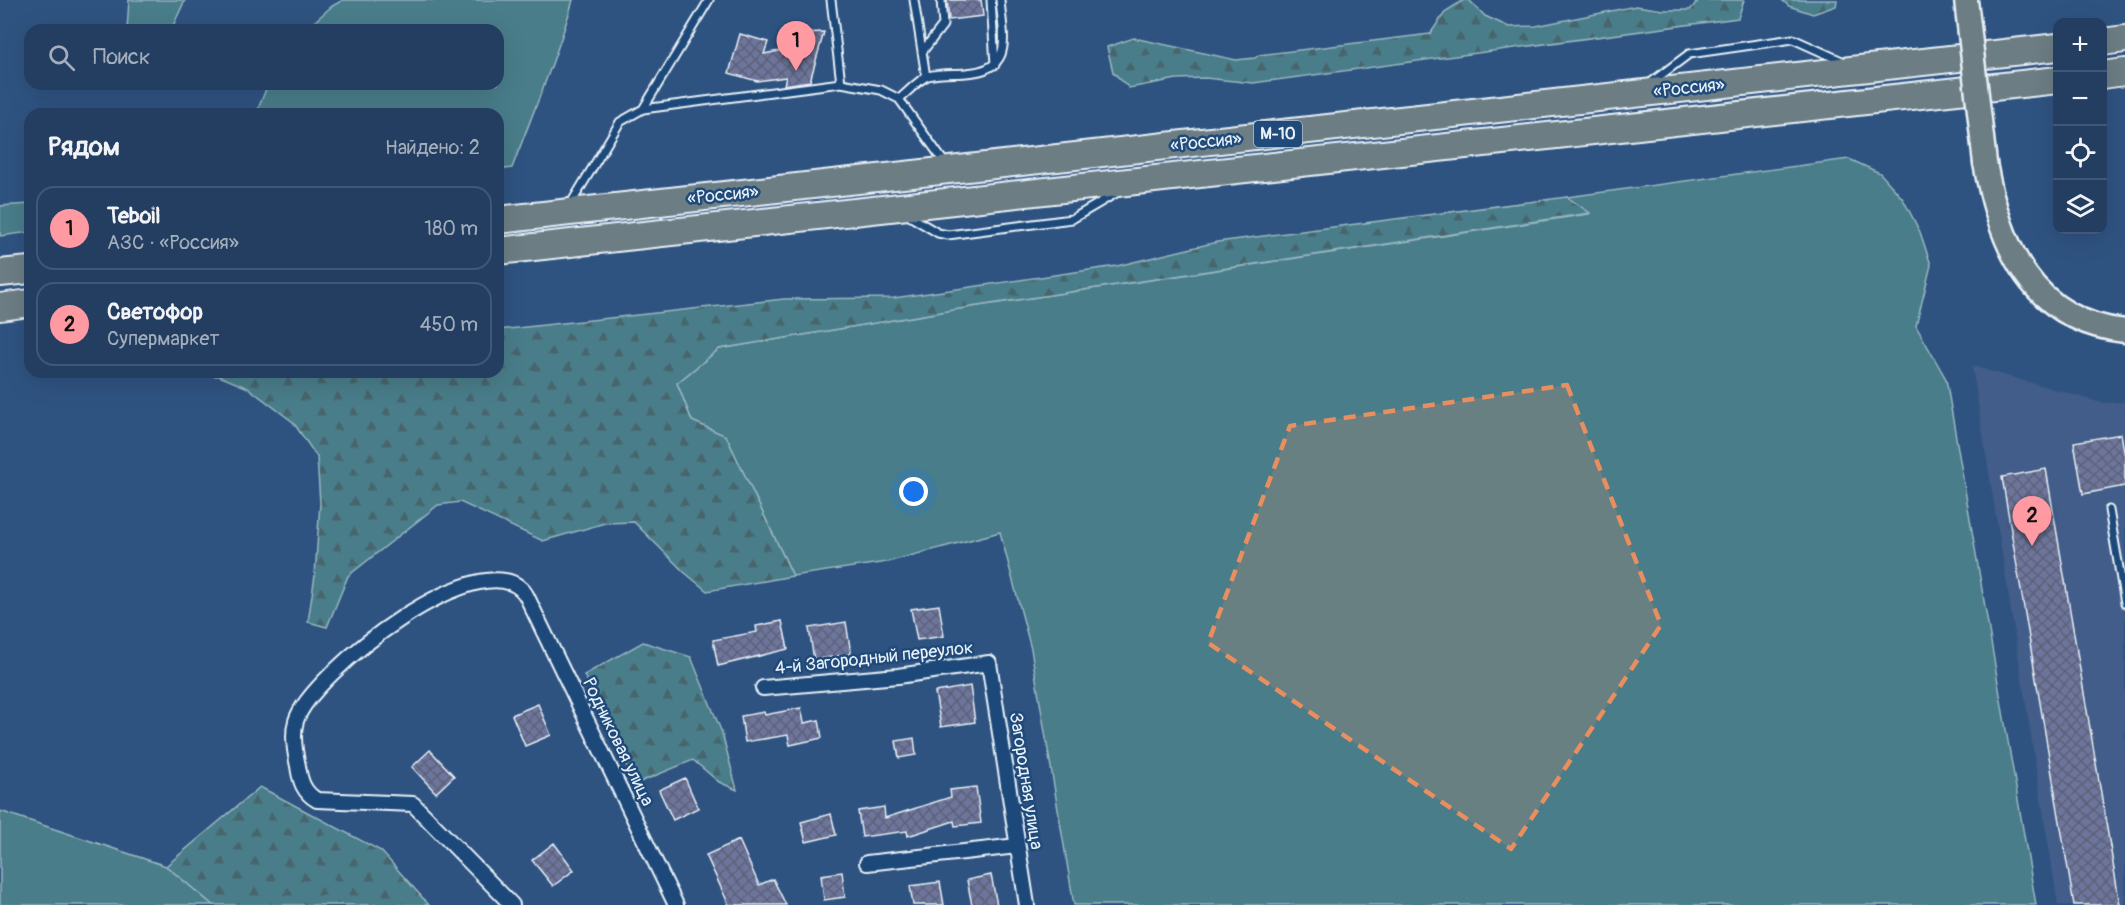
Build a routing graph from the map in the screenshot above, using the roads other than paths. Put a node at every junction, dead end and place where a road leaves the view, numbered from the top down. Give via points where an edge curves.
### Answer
1 (709, 0) edge
2 (831, 0) edge
3 (914, 0) edge
4 (941, 0) edge
5 (991, 0) edge
6 (1000, 0) edge
7 (1966, 0) edge
8 (2125, 39) edge
9 (2107, 41) edge
10 (2053, 48) edge
11 (922, 52) junction
12 (995, 65) junction
13 (1860, 69) junction
14 (2125, 72) edge
15 (2107, 74) edge
16 (926, 77) junction
17 (2053, 81) edge
18 (841, 83) junction
19 (1636, 94) junction
20 (899, 99) junction
21 (643, 109) junction
22 (950, 170) junction
23 (1136, 180) junction
24 (893, 206) junction
25 (565, 213) junction
26 (504, 219) edge
27 (504, 250) edge
28 (24, 271) edge
29 (0, 273) edge
30 (24, 304) edge
31 (0, 307) edge
32 (2125, 331) edge
33 (2109, 510) dead end
34 (2125, 603) edge
35 (989, 663) joint
36 (763, 688) dead end
37 (1017, 846) junction
38 (867, 863) dead end
39 (512, 905) edge
40 (676, 905) edge
41 (1027, 905) edge

1 - 21 lane
2 - 18 lane
3 - 11 lane
4 - 11 lane via 943,25
5 - 12 lane
6 - 12 lane via 1002,55
7 - 32 main road, bridge via 1985,163 1999,222 2015,259 2027,279 2058,307 2094,325
8 - 9 highway
10 - 13 highway, «Россия» / М-10
11 - 16 lane
12 - 16 lane via 979,72
13 - 19 highway, «Россия» / М-10
13 - 19 lane via 1793,39 1689,54
14 - 15 highway
16 - 20 lane
17 - 23 highway, «Россия» / М-10
18 - 20 lane via 881,90
18 - 21 lane
19 - 22 highway, «Россия» / М-10
20 - 22 lane
21 - 25 lane via 620,122
22 - 25 highway, «Россия» / М-10
23 - 24 highway, «Россия» / М-10
23 - 24 lane via 1072,219 948,235
24 - 27 highway, «Россия» / М-10
25 - 26 highway, «Россия» / М-10
28 - 29 highway
30 - 31 highway
33 - 34 lane
35 - 36 street, 4-й Загородный переулок
35 - 37 street, Загородная улица
37 - 38 street
37 - 41 street, Загородная улица
39 - 40 street, Родниковая улица via 413,804 310,797 300,780 295,742 296,721 307,702 341,667 395,622 455,589 496,580 509,581 526,595

